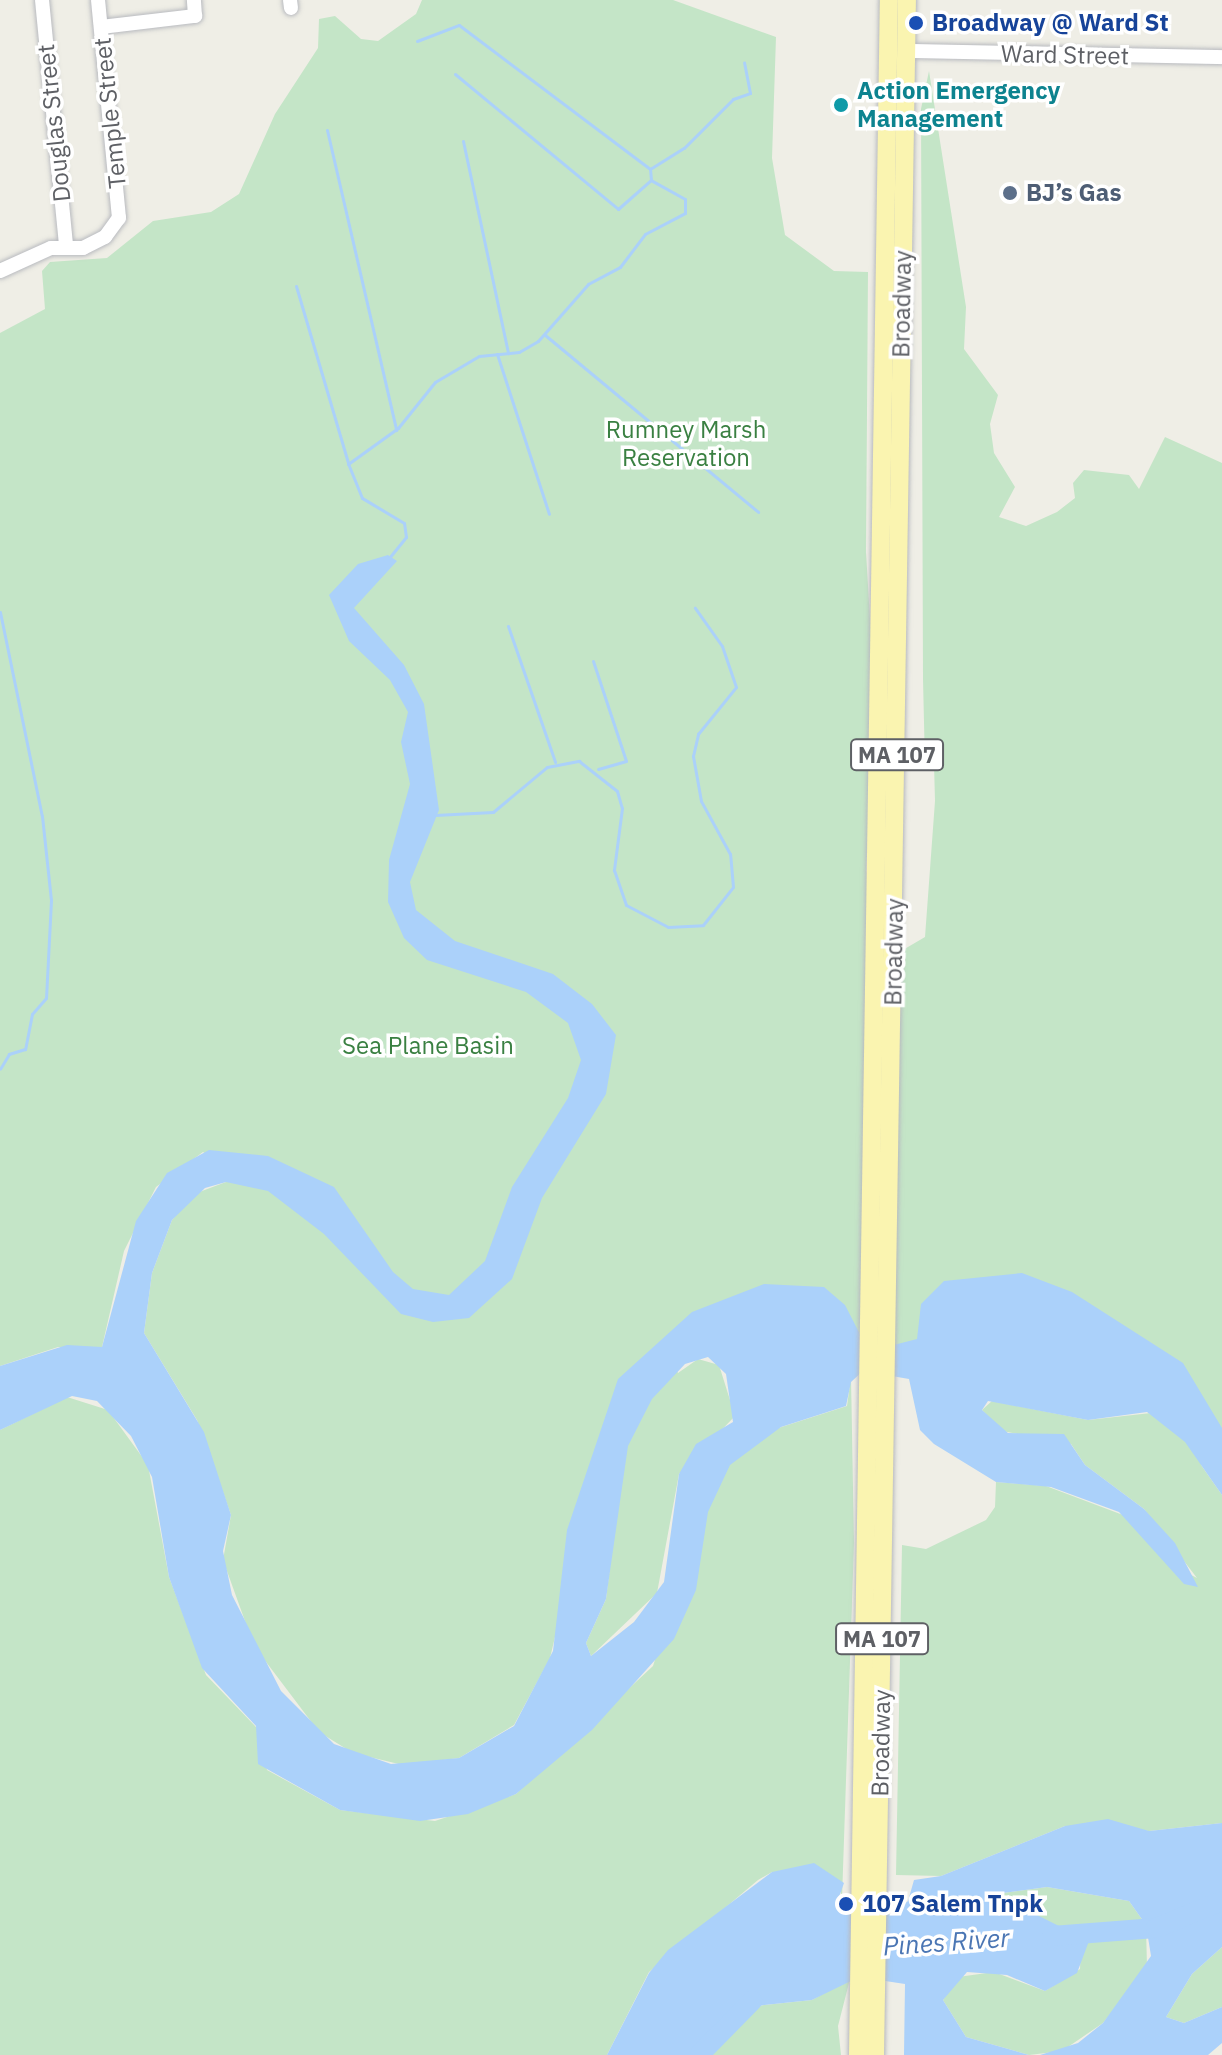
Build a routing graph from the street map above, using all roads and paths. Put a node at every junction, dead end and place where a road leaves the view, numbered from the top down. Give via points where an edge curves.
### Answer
1 (42, 0) edge
2 (98, 0) edge
3 (194, 0) edge
4 (889, 0) edge
5 (907, 0) edge
6 (101, 27) junction
7 (907, 51) junction
8 (1222, 57) edge
9 (66, 246) junction
10 (0, 271) edge
11 (880, 1339) junction
12 (869, 1984) junction
13 (858, 2055) edge
14 (875, 2055) edge

1 - 9 street, Douglas Street
2 - 6 street, Temple Street
3 - 6 street via 195,16
4 - 11 main road, Broadway / MA 107
5 - 7 main road, Broadway / MA 107
6 - 9 street, Temple Street via 116,225 83,248
7 - 8 street, Ward Street
7 - 11 main road, Broadway / MA 107
9 - 10 street
11 - 12 main road, Broadway / MA 107
12 - 13 main road, MA 107
12 - 14 main road, MA 107

